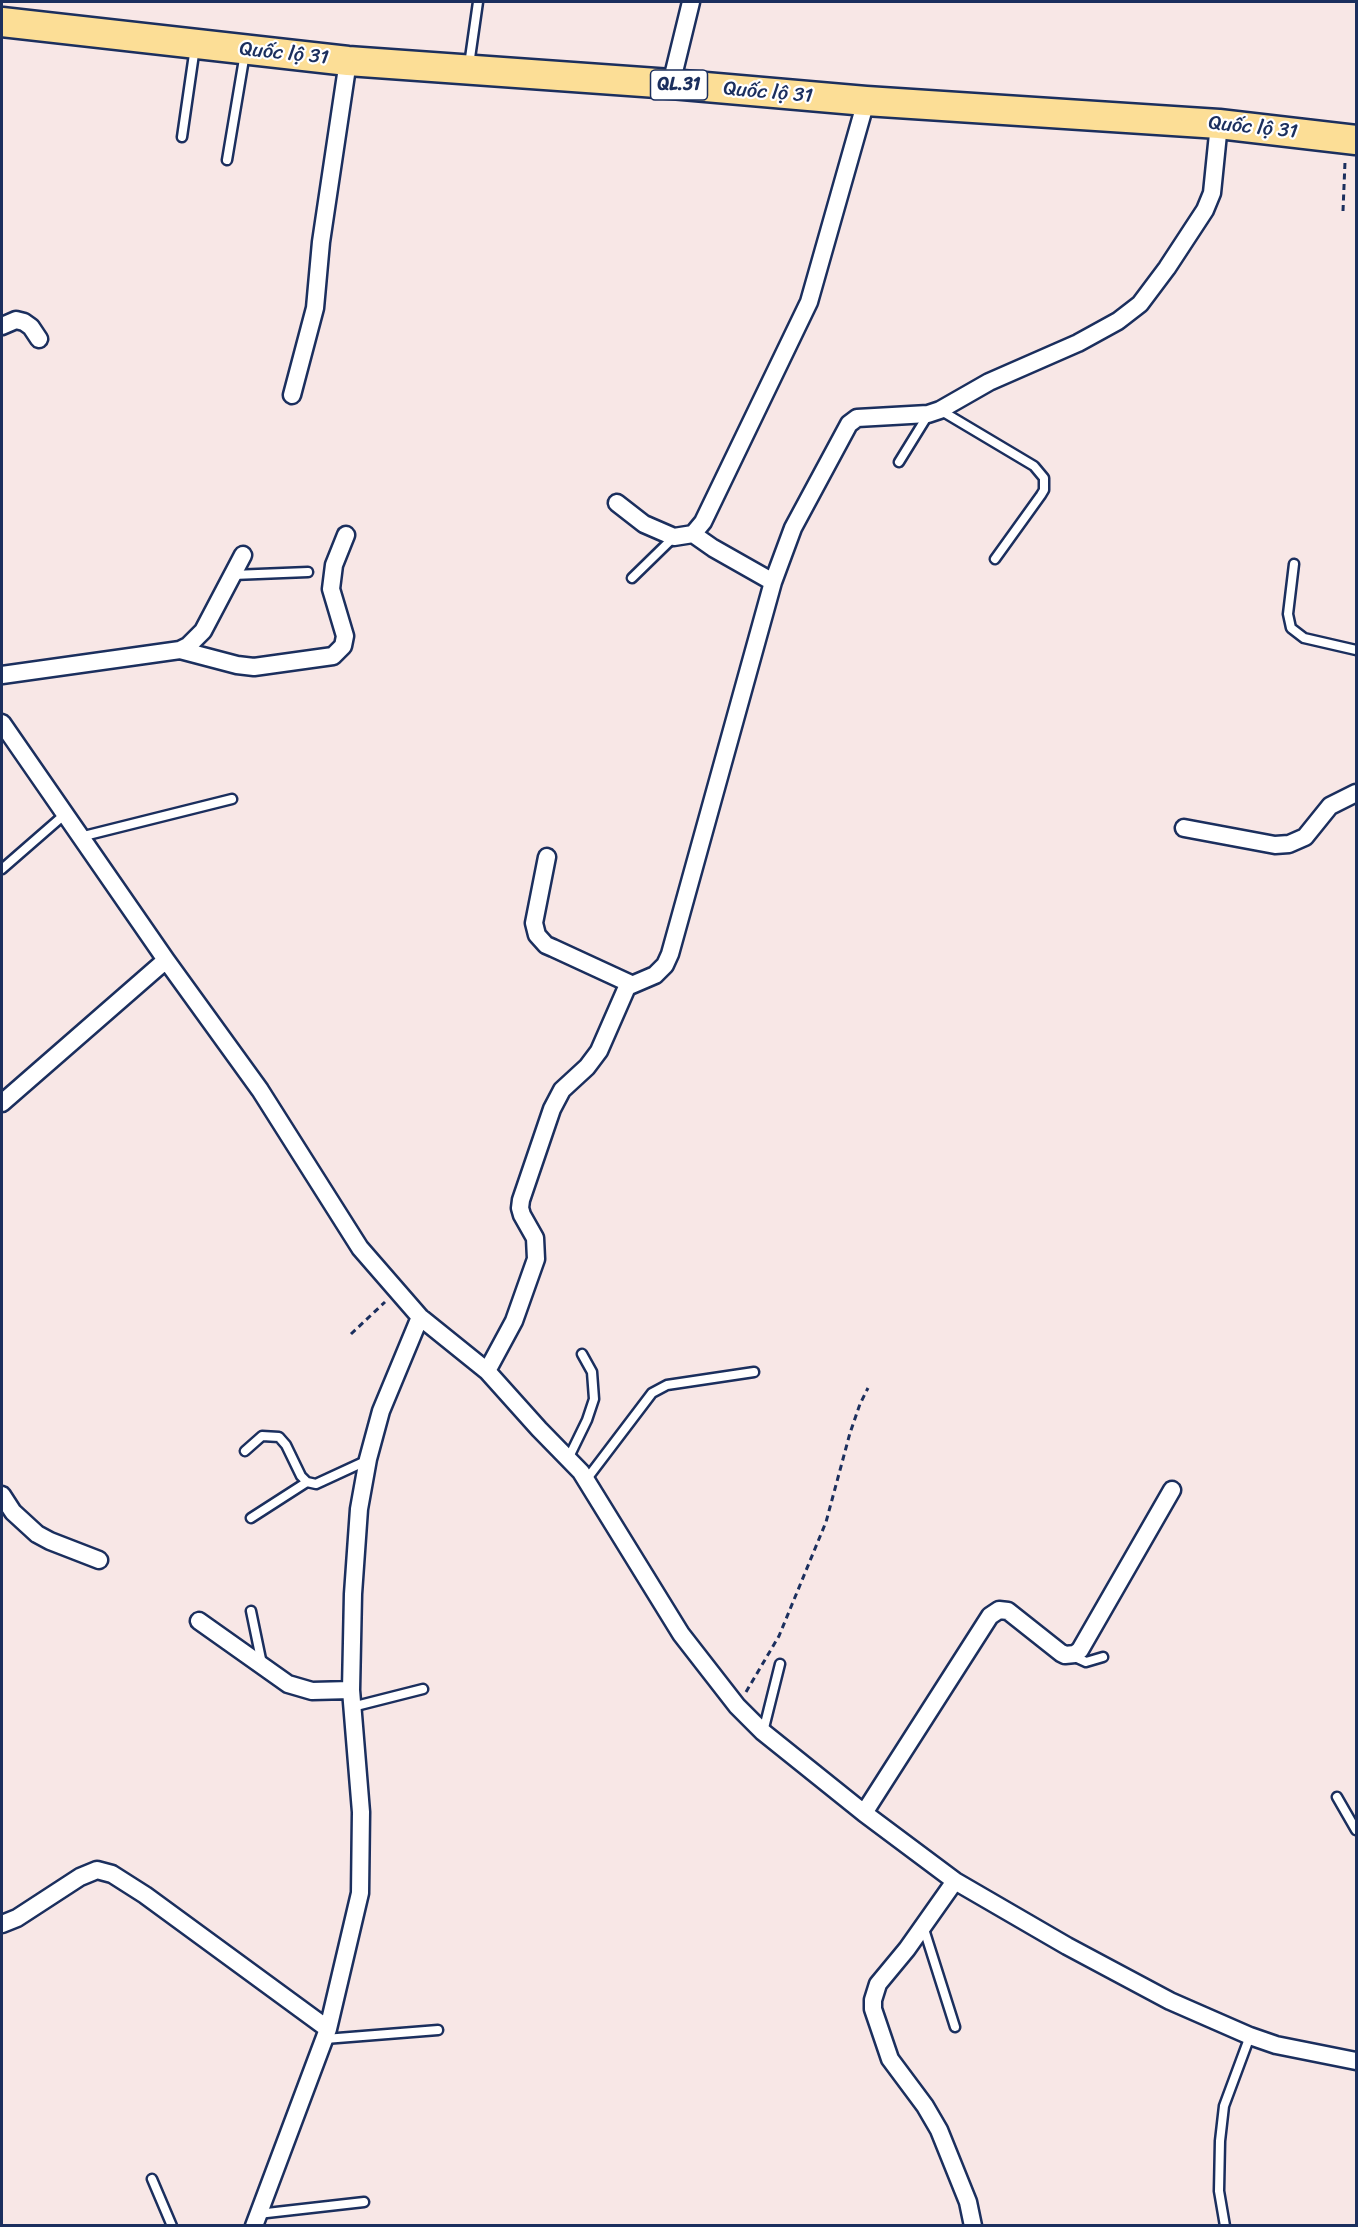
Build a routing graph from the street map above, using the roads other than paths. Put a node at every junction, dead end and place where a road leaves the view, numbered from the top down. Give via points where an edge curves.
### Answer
1 (478, 2) edge
2 (691, 2) edge
3 (2, 22) edge
4 (196, 44) junction
5 (246, 49) junction
6 (348, 61) junction
7 (468, 69) junction
8 (671, 84) junction
9 (866, 101) junction
10 (1219, 124) junction
11 (182, 137) dead end
12 (1352, 140) edge
13 (228, 160) dead end
14 (2, 326) edge
15 (39, 339) dead end
16 (292, 395) dead end
17 (934, 412) junction
18 (899, 462) dead end
19 (617, 503) dead end
20 (693, 534) junction
21 (346, 535) dead end
22 (674, 537) junction
23 (243, 555) dead end
24 (995, 559) dead end
25 (1294, 564) dead end
26 (308, 572) dead end
27 (232, 575) junction
28 (632, 578) dead end
29 (773, 582) junction
30 (180, 650) junction
31 (1356, 650) edge
32 (2, 675) edge
33 (2, 723) edge
34 (1356, 793) edge
35 (232, 799) dead end
36 (64, 815) junction
37 (1184, 828) dead end
38 (80, 837) junction
39 (547, 857) dead end
40 (2, 869) edge
41 (166, 960) junction
42 (631, 984) junction
43 (2, 1103) edge
44 (420, 1317) junction
45 (582, 1354) dead end
46 (487, 1371) junction
47 (754, 1372) dead end
48 (245, 1451) dead end
49 (568, 1459) junction
50 (368, 1460) junction
51 (586, 1480) junction
52 (307, 1482) junction
53 (1172, 1490) dead end
54 (2, 1495) edge
55 (251, 1518) dead end
56 (99, 1560) dead end
57 (251, 1611) dead end
58 (199, 1620) dead end
59 (1073, 1655) junction
60 (1103, 1657) dead end
61 (780, 1664) dead end
62 (263, 1668) junction
63 (423, 1689) dead end
64 (351, 1690) junction
65 (352, 1707) junction
66 (763, 1732) junction
67 (1337, 1797) dead end
68 (864, 1813) junction
69 (1356, 1830) edge
70 (955, 1881) junction
71 (2, 1924) edge
72 (923, 1926) junction
73 (956, 2027) dead end
74 (438, 2030) dead end
75 (326, 2034) junction
76 (1250, 2036) junction
77 (1356, 2061) edge
78 (152, 2179) dead end
79 (364, 2202) dead end
80 (256, 2220) edge
81 (172, 2226) edge
82 (973, 2226) edge
83 (1225, 2226) edge

1 - 7 lane
2 - 8 street
3 - 4 highway, Quốc lộ 31 / QL.31
4 - 5 highway, Quốc lộ 31 / QL.31
4 - 11 lane
5 - 6 highway, Quốc lộ 31 / QL.31
5 - 13 lane
6 - 7 highway, Quốc lộ 31 / QL.31
6 - 16 street via 315,308
7 - 8 highway, Quốc lộ 31 / QL.31
8 - 9 highway, Quốc lộ 31 / QL.31
9 - 10 highway, Quốc lộ 31 / QL.31
9 - 20 street via 809,302 703,522
10 - 12 highway, Quốc lộ 31 / QL.31
10 - 17 street via 1209,201 1140,304 1078,343 989,382
14 - 15 street via 16,320 24,322
17 - 18 lane
17 - 24 lane via 1034,466 1044,478 1041,495
17 - 29 street via 856,418 849,424 793,528
19 - 22 street via 644,524
20 - 22 street
20 - 29 street
21 - 30 street via 334,565 331,589 345,636 343,646 333,656 254,667
22 - 28 lane
23 - 27 street
25 - 31 lane via 1288,614 1291,628 1304,638
26 - 27 lane
27 - 30 street via 198,637
29 - 42 street via 670,954 650,979
30 - 32 street
33 - 36 street
34 - 37 street via 1330,806 1305,837 1289,844 1275,845
35 - 38 lane
36 - 38 street
36 - 40 lane
38 - 41 street
39 - 42 street via 534,923 537,935 546,945
41 - 43 street
41 - 44 street via 260,1090 360,1248
42 - 46 street via 623,992 599,1051 562,1090 552,1109 521,1200 522,1215 535,1238 536,1259 514,1321
44 - 46 street
44 - 50 street via 381,1412
45 - 49 lane via 592,1372 594,1399
46 - 49 street
47 - 51 lane via 667,1386 652,1393
48 - 52 lane via 262,1436 279,1437
49 - 51 street
50 - 52 lane via 320,1484
50 - 64 street via 359,1509
51 - 66 street via 681,1634 737,1706
52 - 55 lane
53 - 59 street via 1080,1650
54 - 56 street via 13,1512 37,1534
57 - 62 lane
58 - 62 street
59 - 60 lane via 1086,1662
59 - 68 street via 1061,1653 1008,1611 995,1612
61 - 66 lane
62 - 64 street via 301,1689
63 - 65 lane
64 - 65 street
65 - 75 street via 361,1812 360,1893
66 - 68 street
67 - 69 lane
68 - 70 street
70 - 72 street
70 - 76 street via 1170,2001
71 - 75 street via 80,1877 97,1870 112,1874
72 - 73 lane
72 - 82 street via 878,1984 874,2016 890,2059 939,2130 969,2202
74 - 75 lane
75 - 80 street
76 - 77 street
76 - 83 lane via 1224,2106 1219,2192
78 - 81 lane
79 - 80 lane

